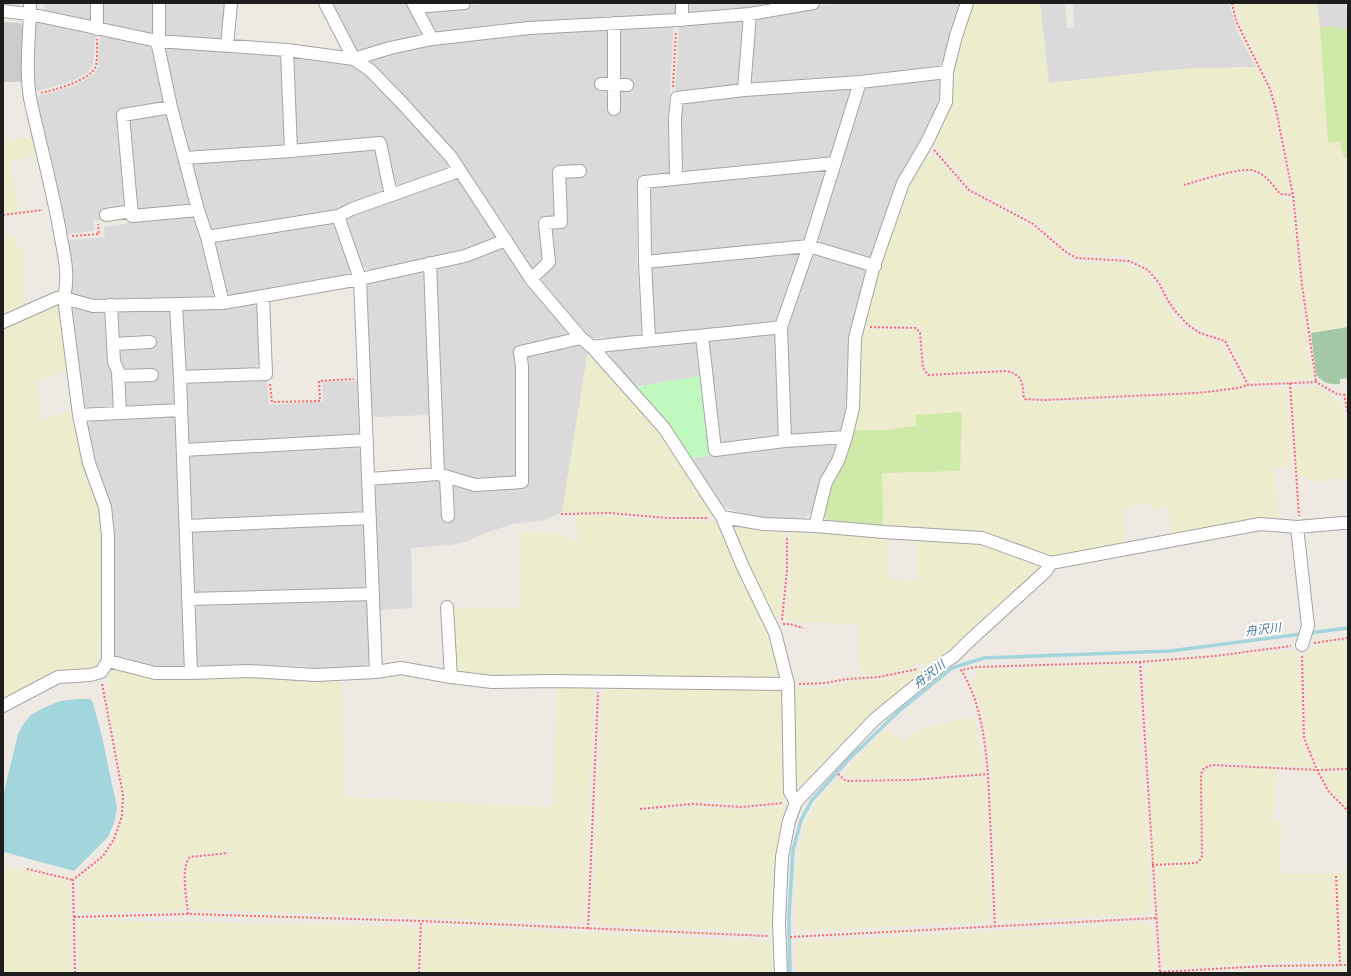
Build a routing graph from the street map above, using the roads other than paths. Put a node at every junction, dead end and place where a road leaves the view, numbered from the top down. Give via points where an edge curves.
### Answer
1 (97, 3) edge
2 (159, 3) edge
3 (231, 3) edge
4 (325, 3) edge
5 (464, 3) edge
6 (682, 3) edge
7 (813, 3) edge
8 (967, 3) edge
9 (414, 5) edge
10 (30, 8) edge
11 (3, 11) edge
12 (750, 14) junction
13 (679, 20) junction
14 (614, 23) junction
15 (97, 29) junction
16 (432, 39) junction
17 (158, 41) junction
18 (227, 46) junction
19 (287, 50) junction
20 (354, 60) junction
21 (947, 72) junction
22 (860, 82) junction
23 (601, 84) dead end
24 (614, 84) junction
25 (627, 85) dead end
26 (744, 90) junction
27 (171, 107) junction
28 (614, 109) dead end
29 (291, 152) junction
30 (185, 158) junction
31 (835, 163) junction
32 (459, 171) junction
33 (580, 171) dead end
34 (676, 179) junction
35 (391, 195) junction
36 (198, 210) junction
37 (132, 211) junction
38 (338, 216) junction
39 (102, 219) road end
40 (207, 237) junction
41 (506, 240) junction
42 (809, 246) junction
43 (645, 262) junction
44 (430, 264) junction
45 (875, 266) junction
46 (532, 278) junction
47 (360, 279) junction
48 (263, 297) junction
49 (64, 298) junction
50 (223, 303) junction
51 (176, 304) junction
52 (111, 305) junction
53 (3, 322) edge
54 (782, 327) junction
55 (702, 336) junction
56 (581, 338) junction
57 (649, 340) junction
58 (150, 342) dead end
59 (113, 344) junction
60 (592, 347) junction
61 (152, 375) dead end
62 (118, 376) junction
63 (180, 377) junction
64 (181, 410) junction
65 (120, 413) junction
66 (79, 415) junction
67 (846, 438) junction
68 (367, 440) junction
69 (785, 441) junction
70 (183, 450) junction
71 (442, 476) junction
72 (369, 479) junction
73 (448, 516) dead end
74 (722, 517) junction
75 (370, 518) junction
76 (1348, 524) edge
77 (186, 526) junction
78 (815, 526) junction
79 (1299, 526) junction
80 (1051, 563) junction
81 (373, 594) junction
82 (188, 599) junction
83 (447, 607) dead end
84 (1302, 645) road end
85 (108, 661) junction
86 (376, 672) junction
87 (190, 673) junction
88 (451, 677) junction
89 (788, 684) junction
90 (3, 706) edge
91 (796, 802) junction
92 (781, 973) edge

1 - 15 street
2 - 17 street
3 - 18 street
4 - 20 street
5 - 9 street
6 - 13 street
7 - 12 street
8 - 21 street
9 - 16 street
10 - 11 street
10 - 15 street
10 - 49 street via 30,96 56,208 67,276
12 - 13 street
12 - 26 street
13 - 14 street
14 - 16 street via 529,28
14 - 24 street
15 - 17 street
16 - 20 street via 390,48
17 - 18 street
17 - 27 street
18 - 19 street
19 - 20 street
19 - 29 street
20 - 32 street via 370,70 403,104 451,157
21 - 22 street
21 - 45 street via 946,102 903,183
22 - 26 street
22 - 31 street
23 - 24 street
24 - 25 street
24 - 28 street
26 - 34 street via 677,98
27 - 30 street
27 - 37 street via 123,115
29 - 30 street
29 - 35 street via 380,143
30 - 36 street
31 - 34 street
31 - 42 street
32 - 35 street
32 - 41 street
33 - 46 street via 559,172 561,222 545,223 549,262
34 - 43 street via 644,182
35 - 38 street
36 - 37 street via 132,216
36 - 40 street
37 - 39 street
38 - 40 street
38 - 47 street
40 - 50 street
41 - 44 street via 465,256
41 - 46 street
42 - 43 street
42 - 45 street
42 - 54 street
43 - 57 street
44 - 47 street
44 - 71 street
45 - 67 street via 855,338 853,408
46 - 56 street
47 - 48 street
47 - 68 street
48 - 50 street
48 - 63 street via 266,374
49 - 52 street via 93,306
49 - 53 street via 57,298
49 - 66 street
50 - 51 street
51 - 52 street
51 - 63 street
52 - 59 street
54 - 55 street
54 - 69 street
55 - 57 street
55 - 69 street via 715,450
56 - 60 street
56 - 71 street via 520,352 522,482 475,485
57 - 60 street
58 - 59 street
59 - 62 street
60 - 74 street via 664,428
61 - 62 street
62 - 65 street
63 - 64 street
64 - 65 street
64 - 70 street
65 - 66 street
66 - 85 street via 90,463 106,514
67 - 69 street
67 - 78 street via 838,461 826,482
68 - 70 street
68 - 72 street
70 - 77 street
71 - 72 street
71 - 73 street
72 - 75 street
74 - 78 street via 764,524
74 - 89 street via 775,632
75 - 77 street
75 - 81 street
76 - 79 street via 1342,522
77 - 82 street
78 - 80 street via 982,538
79 - 80 street via 1260,524
79 - 84 street via 1308,626
80 - 91 street via 1046,571 954,656 874,720
81 - 82 street
81 - 86 street
82 - 87 street
83 - 88 street
85 - 87 street via 155,673
85 - 90 street via 101,672 58,677
86 - 87 street via 316,675 248,671
86 - 88 street via 401,668
88 - 89 street via 492,682
89 - 91 street via 790,792
91 - 92 street via 789,821 782,857 779,921

